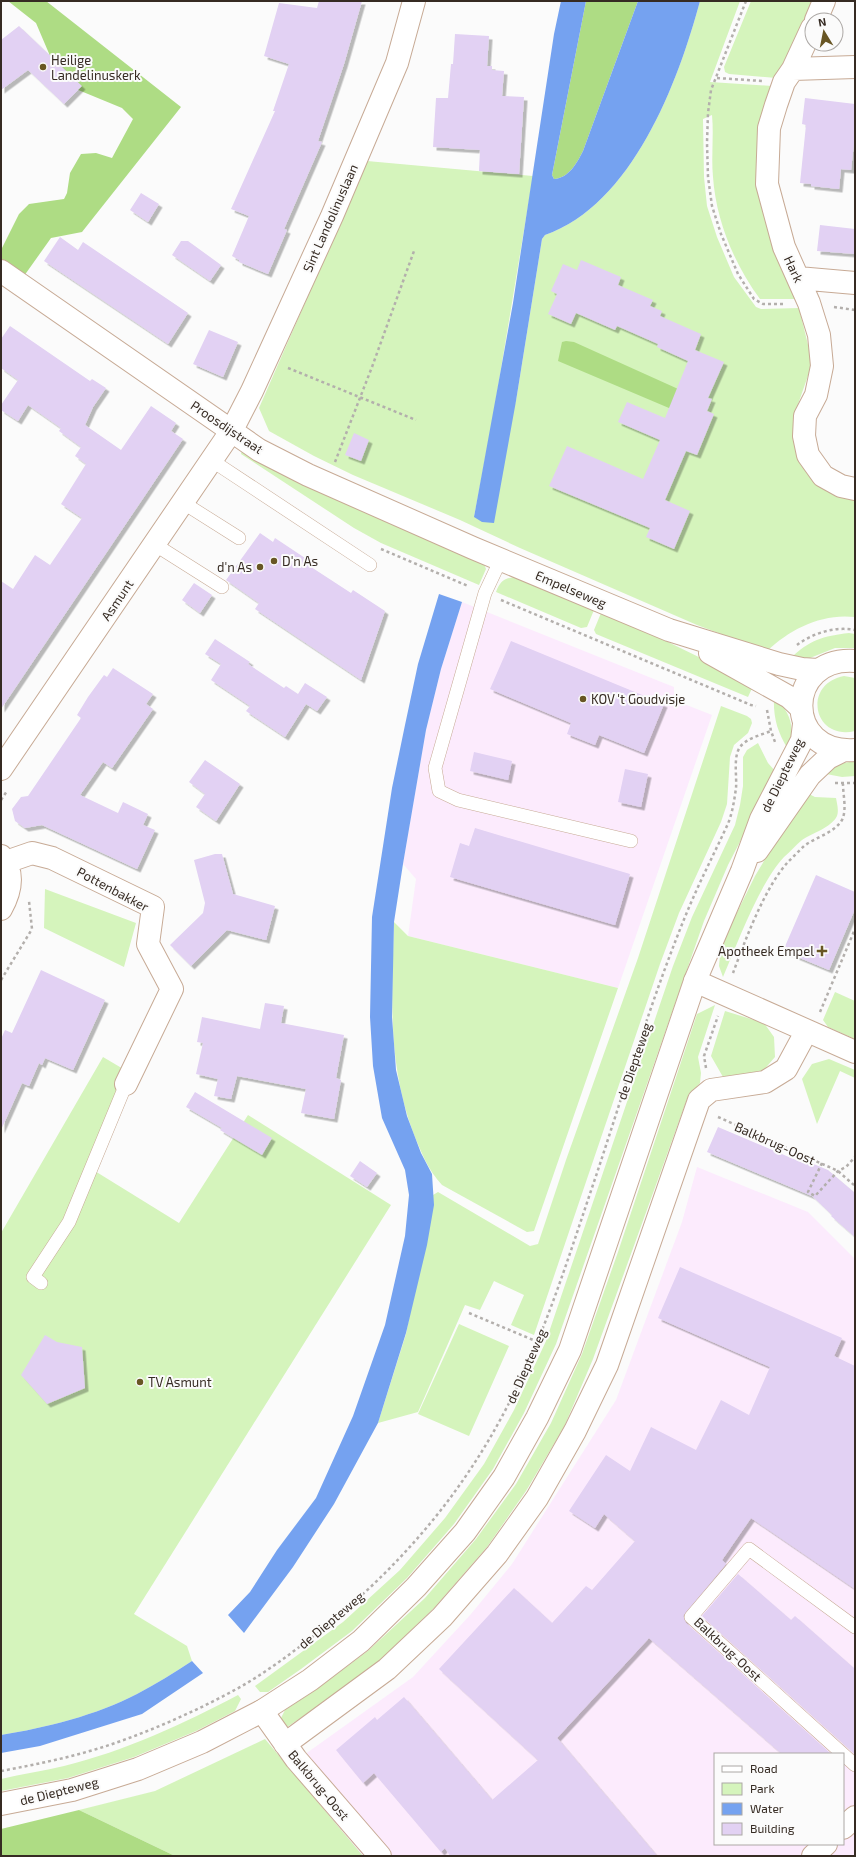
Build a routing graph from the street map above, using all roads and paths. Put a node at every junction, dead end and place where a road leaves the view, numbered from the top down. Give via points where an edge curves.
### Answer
1 (414, 1) edge
2 (746, 1) edge
3 (824, 1) edge
4 (819, 12) edge
5 (804, 44) edge
6 (855, 67) edge
7 (789, 75) junction
8 (717, 78) junction
9 (414, 251) dead end
10 (1, 271) edge
11 (798, 278) junction
12 (855, 283) edge
13 (809, 303) junction
14 (288, 368) dead end
15 (360, 398) junction
16 (416, 420) dead end
17 (232, 430) junction
18 (211, 460) junction
19 (333, 467) dead end
20 (855, 489) edge
21 (182, 502) junction
22 (239, 538) dead end
23 (154, 544) junction
24 (378, 548) dead end
25 (473, 548) joint
26 (501, 559) junction
27 (370, 565) dead end
28 (222, 587) dead end
29 (485, 593) junction
30 (669, 630) junction
31 (855, 662) edge
32 (818, 670) junction
33 (759, 706) dead end
34 (802, 716) junction
35 (771, 731) dead end
36 (848, 750) edge
37 (1, 769) edge
38 (843, 784) dead end
39 (631, 841) dead end
40 (4, 859) edge
41 (742, 871) junction
42 (1, 909) edge
43 (855, 929) edge
44 (695, 981) junction
45 (725, 995) junction
46 (806, 1032) junction
47 (855, 1052) edge
48 (126, 1084) joint
49 (717, 1089) junction
50 (855, 1157) edge
51 (822, 1163) junction
52 (838, 1171) junction
53 (855, 1186) edge
54 (41, 1283) dead end
55 (469, 1313) dead end
56 (538, 1342) junction
57 (855, 1627) edge
58 (262, 1711) junction
59 (285, 1744) junction
60 (842, 1753) edge
61 (844, 1755) edge
62 (855, 1765) edge
63 (1, 1771) edge
64 (1, 1804) edge
65 (855, 1816) edge
66 (844, 1827) edge
67 (825, 1845) edge
68 (380, 1856) edge
69 (813, 1856) edge

1 - 17 street, Sint Landolinuslaan via 397,63 332,216
2 - 8 path
3 - 4 street
5 - 7 street, Hark
6 - 7 street
7 - 8 path
7 - 11 street, Hark via 769,128 767,184 784,247
8 - 13 path via 711,90 707,143 712,206 721,234 738,274 758,302
9 - 15 path
10 - 17 street, Proosdijstraat
11 - 12 street
11 - 13 street, Hark
13 - 20 street, Hark via 819,335 822,366 816,395 805,416 804,436 808,455 823,476 841,486
14 - 15 path
15 - 16 path
15 - 19 path
17 - 18 street, Asmunt
17 - 25 street, Proosdijstraat via 259,450 308,475
18 - 21 street, Asmunt
18 - 27 lane
21 - 22 lane
21 - 23 street, Asmunt
23 - 28 lane
23 - 37 street, Asmunt
24 - 29 path
25 - 26 street, Empelseweg
26 - 29 lane
26 - 30 street, Empelseweg
29 - 33 path via 751,705
29 - 39 lane via 435,768 439,791 458,800
30 - 32 street, Empelseweg via 779,664
30 - 34 street, Empelseweg via 789,697
31 - 32 street via 842,661
32 - 34 street, de Diepteweg via 810,677 805,687
34 - 36 street, Empelseweg via 810,734 819,742 830,748
34 - 41 street, de Diepteweg via 802,740 761,819
35 - 56 path, de Diepteweg via 753,738 740,747 736,757 734,798 728,824 686,915 667,965
36 - 41 street, de Diepteweg via 828,758 810,775
38 - 45 path via 844,814 841,821 834,829 805,846 787,863 773,883 747,935
40 - 42 street, Pottenbakker via 11,876 9,896
40 - 48 street, Pottenbakker via 32,854 52,858 153,906 148,944 172,989
41 - 44 street, de Diepteweg
43 - 46 path via 816,1021
44 - 45 street
44 - 58 street, de Diepteweg via 570,1350 538,1418 504,1477 465,1532 416,1587 361,1641 310,1680
45 - 46 street
45 - 49 path via 704,1056
46 - 47 street
46 - 49 street via 786,1069 765,1082
48 - 54 lane via 69,1222 33,1277
49 - 51 path, Balkbrug-Oost via 717,1118
49 - 59 street via 698,1100 607,1364 575,1431 537,1498 497,1554 442,1617 387,1669
50 - 52 path
51 - 52 path, Balkbrug-Oost
51 - 52 path via 808,1192 815,1196
52 - 53 path, Balkbrug-Oost
55 - 56 path
56 - 63 path, de Diepteweg via 507,1408 477,1460 439,1514 395,1565 338,1617 290,1654 243,1685 187,1714 127,1739 62,1759
57 - 60 lane, Balkbrug-Oost via 749,1549 692,1617
58 - 59 street, Balkbrug-Oost
58 - 64 street, de Diepteweg via 202,1742 138,1769 72,1790
59 - 68 street, Balkbrug-Oost
61 - 62 lane, Balkbrug-Oost
65 - 66 street
67 - 69 street

